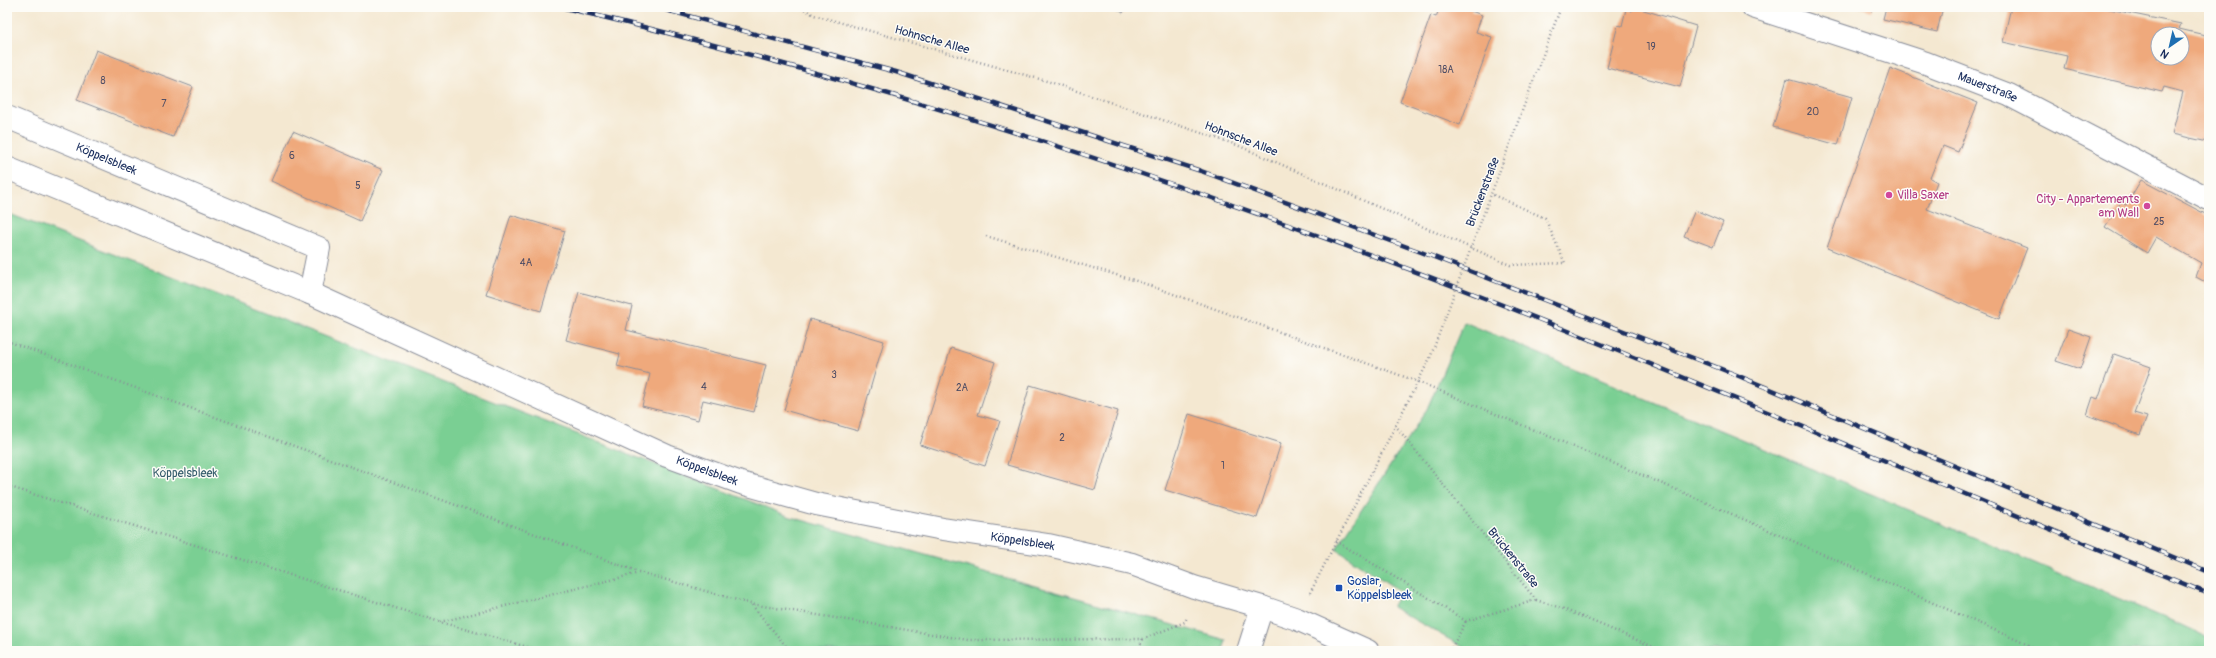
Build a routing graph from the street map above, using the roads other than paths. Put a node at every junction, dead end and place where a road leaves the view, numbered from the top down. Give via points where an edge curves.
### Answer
1 (1753, 7) edge
2 (7, 117) edge
3 (7, 168) edge
4 (2209, 199) edge
5 (310, 293) junction
6 (1132, 564) junction
7 (1262, 607) junction
8 (1248, 651) edge
9 (1368, 651) edge

1 - 4 street, Mauerstraße via 1926,63 2009,95
2 - 5 street, Köppelsbleek via 318,248
3 - 5 street, Köppelsbleek
5 - 6 street, Köppelsbleek via 666,456 741,483 816,504 942,529 1048,545
6 - 7 street, Köppelsbleek via 1194,587
6 - 7 street, Köppelsbleek via 1167,565 1196,572
7 - 8 street
7 - 9 street via 1297,619

